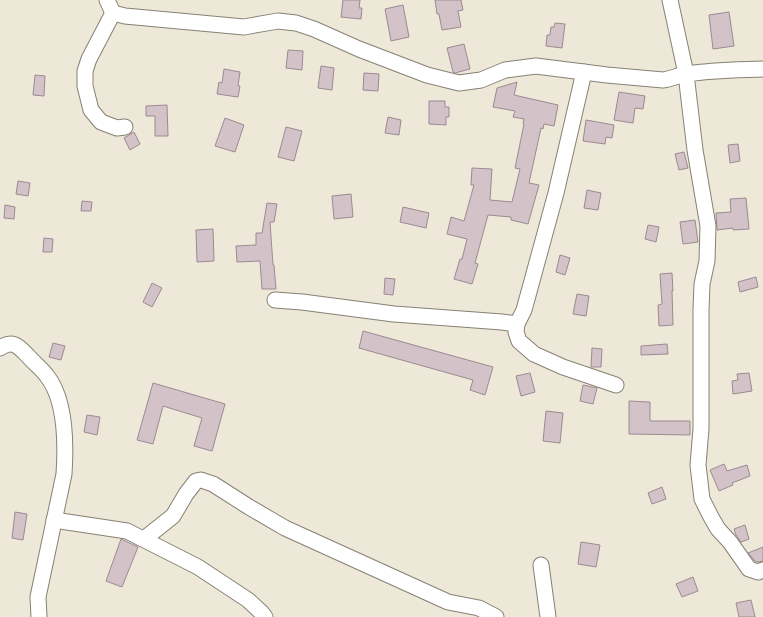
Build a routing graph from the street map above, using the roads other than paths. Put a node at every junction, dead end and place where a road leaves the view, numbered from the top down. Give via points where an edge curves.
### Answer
1 (670, 0) edge
2 (110, 6) edge
3 (763, 69) edge
4 (584, 72) junction
5 (686, 74) junction
6 (126, 127) dead end
7 (274, 300) dead end
8 (517, 324) junction
9 (0, 348) edge
10 (616, 385) dead end
11 (54, 520) junction
12 (144, 539) junction
13 (541, 565) dead end
14 (763, 570) edge
15 (39, 617) edge
16 (265, 617) edge
17 (496, 617) edge
18 (548, 617) edge

1 - 5 street
2 - 4 street via 125,16 244,27 278,21 296,23 427,75 460,83 480,80 505,70 536,66
2 - 6 street via 89,59 85,86 91,110 101,122 117,128
3 - 5 street
4 - 5 street via 663,80
4 - 8 street via 556,193 524,310
5 - 14 street via 708,226 701,310 701,429 698,465 702,499 718,529 749,568 758,572
7 - 8 street via 394,314
8 - 10 street via 519,341 534,354
9 - 11 street via 12,343 19,346 48,376 57,392 64,428 65,455 64,474
11 - 12 street via 127,531
11 - 15 street via 38,597
12 - 16 street via 198,567 248,600
12 - 17 street via 173,516 196,481 201,480 213,484 286,528 448,602 479,608
13 - 18 street

